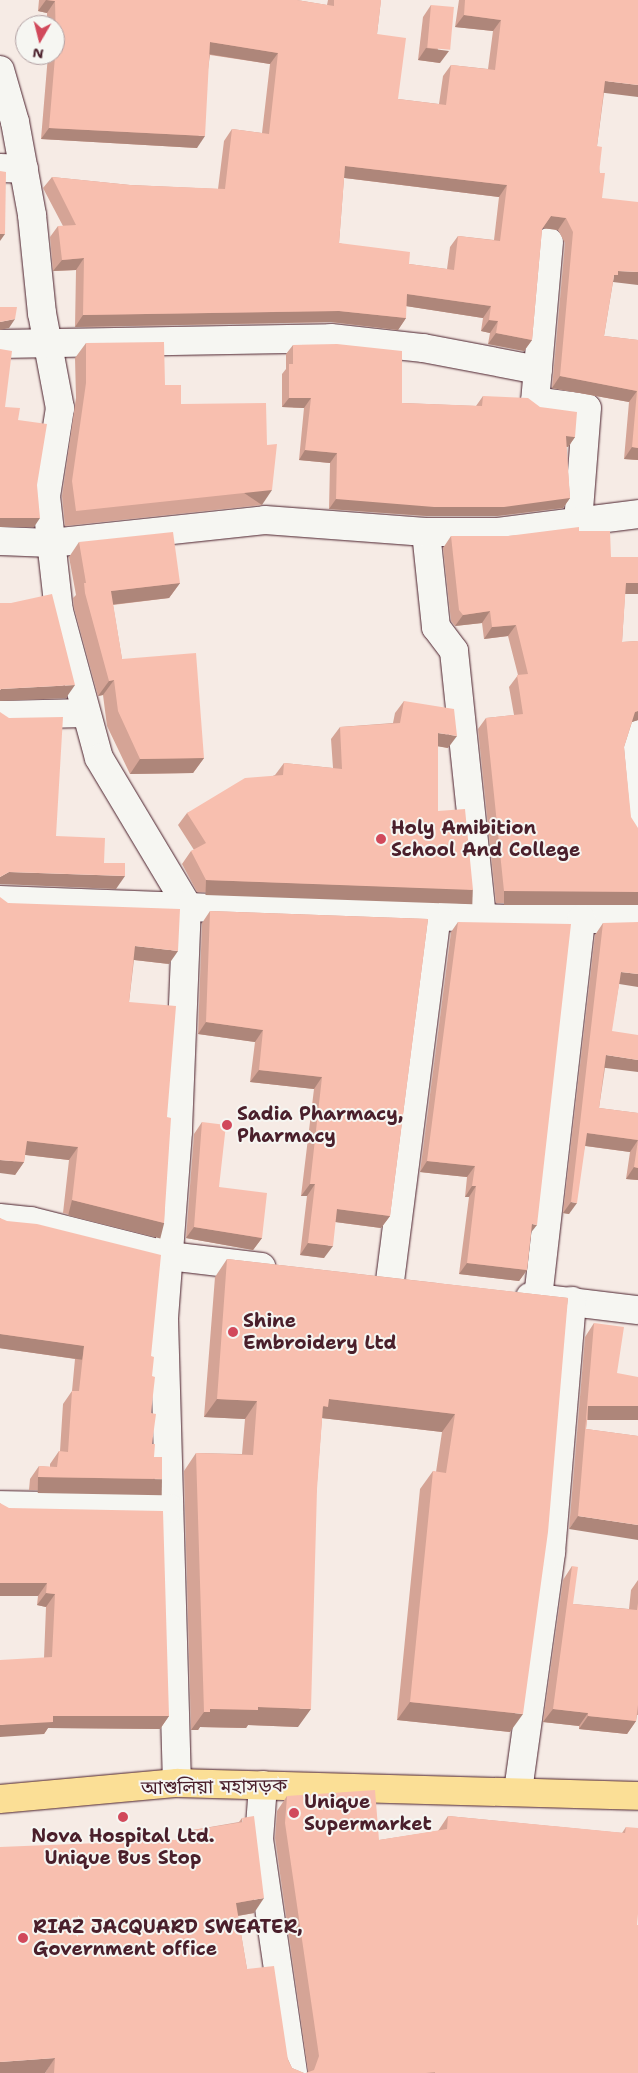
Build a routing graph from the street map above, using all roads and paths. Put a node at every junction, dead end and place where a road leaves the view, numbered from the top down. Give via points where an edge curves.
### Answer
1 (0, 70) edge
2 (12, 169) edge
3 (549, 242) dead end
4 (0, 344) edge
5 (48, 345) junction
6 (538, 370) junction
7 (638, 514) edge
8 (578, 522) junction
9 (426, 532) junction
10 (0, 541) edge
11 (51, 543) junction
12 (86, 713) junction
13 (0, 715) edge
14 (638, 734) edge
15 (638, 827) edge
16 (0, 900) edge
17 (188, 905) junction
18 (437, 916) junction
19 (482, 918) junction
20 (581, 919) junction
21 (638, 919) edge
22 (0, 1218) edge
23 (169, 1256) junction
24 (284, 1269) edge
25 (361, 1278) edge
26 (390, 1281) junction
27 (420, 1284) edge
28 (508, 1294) edge
29 (538, 1298) junction
30 (572, 1302) junction
31 (638, 1310) edge
32 (0, 1505) edge
33 (169, 1508) junction
34 (177, 1783) junction
35 (263, 1785) junction
36 (518, 1791) junction
37 (638, 1796) edge
38 (0, 1800) edge
39 (293, 2073) edge

1 - 2 street
2 - 5 street
3 - 6 street
4 - 5 street
5 - 6 street via 331,338 423,348
5 - 11 street via 60,408 46,496
6 - 8 street via 534,401 587,408
7 - 8 street
8 - 9 street via 498,532
9 - 11 street via 265,520
9 - 19 street via 436,627 454,651
10 - 11 street
11 - 12 street via 59,611
12 - 13 street
12 - 17 street via 99,758
14 - 15 street via 631,762
16 - 17 street
17 - 18 street
17 - 23 street
18 - 19 street
18 - 26 street
19 - 20 street
20 - 21 street
20 - 29 street
22 - 23 street via 31,1220
23 - 24 street
23 - 33 street via 164,1319
25 - 26 street
26 - 27 street
28 - 29 street
29 - 30 street
30 - 31 street
30 - 36 street via 551,1552
32 - 33 street
33 - 34 street
34 - 35 highway, আশুলিয়া মহাসড়ক
34 - 38 highway, আশুলিয়া মহাসড়ক
35 - 36 highway, আশুলিয়া মহাসড়ক
35 - 39 street via 259,1839
36 - 37 highway, আশুলিয়া মহাসড়ক

